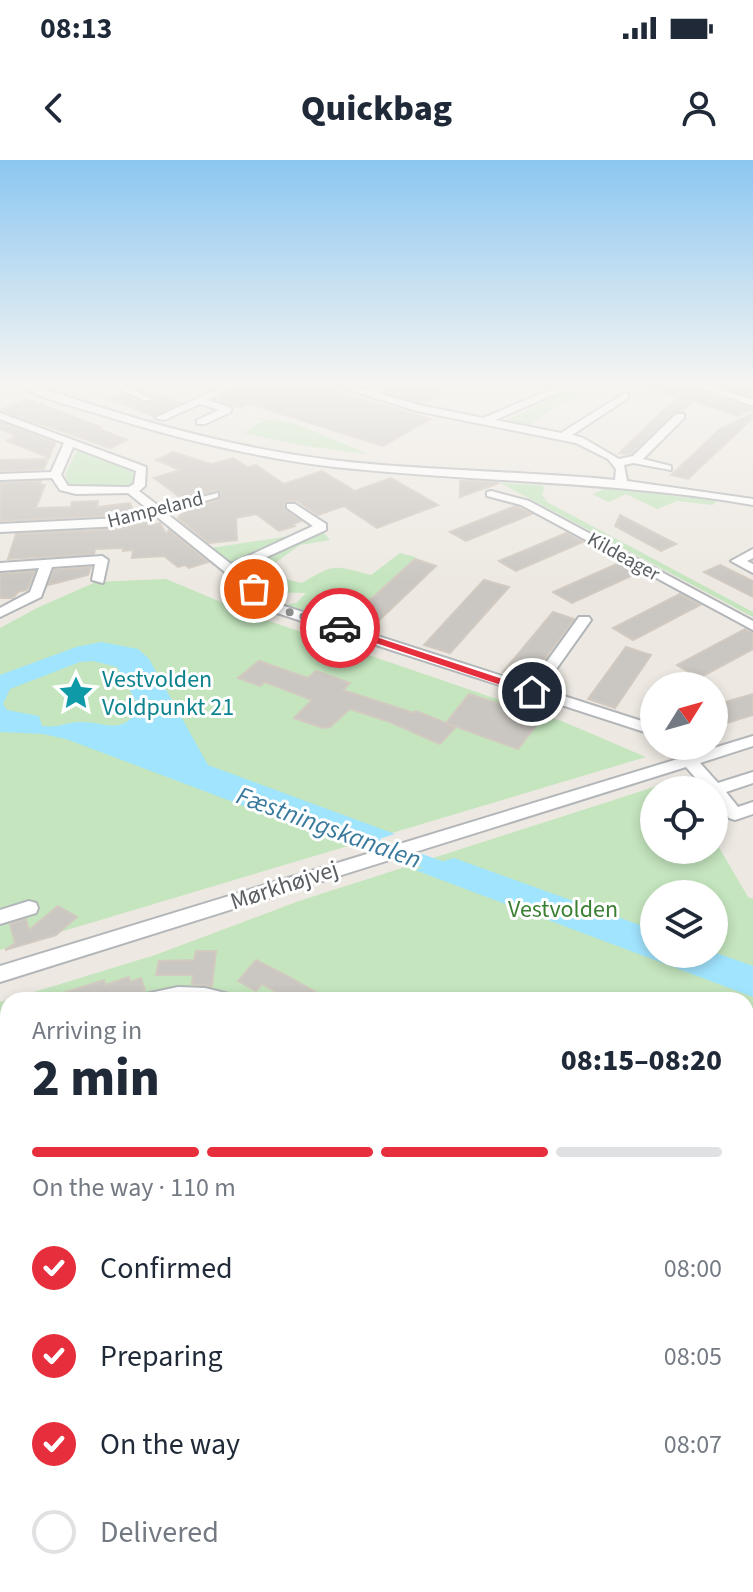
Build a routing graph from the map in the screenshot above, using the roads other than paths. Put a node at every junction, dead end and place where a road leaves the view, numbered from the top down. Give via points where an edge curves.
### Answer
1 (66, 449) edge
2 (85, 449) edge
3 (245, 449) edge
4 (599, 449) edge
5 (645, 449) edge
6 (633, 460) junction
7 (617, 463) junction
8 (667, 468) dead end
9 (55, 475) junction
10 (0, 477) edge
11 (621, 481) junction
12 (131, 490) junction
13 (491, 494) dead end
14 (214, 495) dead end
15 (753, 502) edge
16 (291, 506) dead end
17 (157, 510) junction
18 (0, 528) edge
19 (753, 553) edge
20 (47, 564) junction
21 (0, 567) edge
22 (230, 569) junction
23 (753, 569) edge
24 (98, 580) dead end
25 (0, 613) edge
26 (584, 620) dead end
27 (753, 626) edge
28 (532, 692) junction
29 (640, 726) edge
30 (753, 741) edge
31 (728, 746) edge
32 (689, 760) joint
33 (703, 776) edge
34 (753, 777) edge
35 (728, 786) edge
36 (728, 806) edge
37 (753, 808) edge
38 (29, 908) dead end
39 (0, 917) edge
40 (0, 974) edge

1 - 9 street
2 - 12 street via 142,469 139,486
3 - 11 street via 388,469
4 - 7 street
5 - 6 street
6 - 7 street
6 - 8 street
7 - 11 street
9 - 10 street
9 - 12 street via 64,488 76,491
11 - 15 street
12 - 17 street
13 - 27 street, Kildeager via 525,503
14 - 17 street, Hampeland
16 - 22 street via 322,527
17 - 18 street, Hampeland via 121,522
17 - 22 street
19 - 23 street via 737,561
20 - 21 street
20 - 24 street via 102,560
20 - 25 street via 36,594
22 - 28 street via 279,609
26 - 28 street
28 - 29 street
30 - 31 street, Mørkhøjvej
32 - 33 street
32 - 40 street, Mørkhøjvej
34 - 35 street
36 - 37 street via 735,814
38 - 39 street

